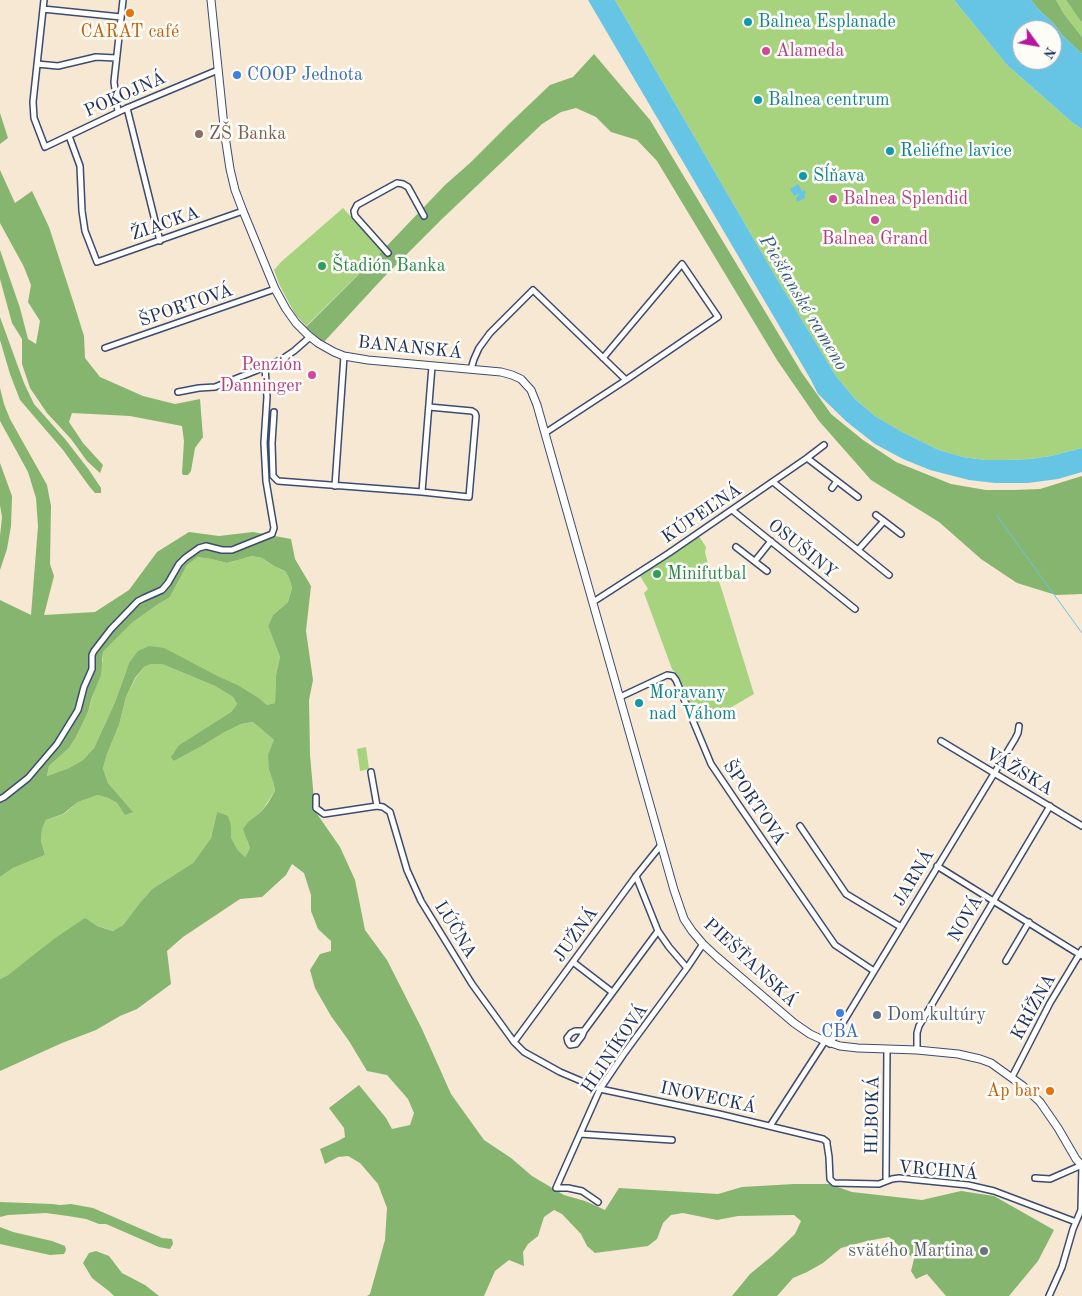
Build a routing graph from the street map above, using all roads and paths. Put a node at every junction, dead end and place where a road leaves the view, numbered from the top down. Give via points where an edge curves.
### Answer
1 (44, 0) edge
2 (123, 0) edge
3 (211, 0) edge
4 (43, 9) junction
5 (121, 17) junction
6 (116, 58) junction
7 (37, 64) junction
8 (218, 70) junction
9 (127, 108) junction
10 (118, 112) junction
11 (69, 136) junction
12 (243, 211) junction
13 (424, 216) dead end
14 (160, 240) junction
15 (388, 253) dead end
16 (275, 289) junction
17 (310, 337) junction
18 (105, 348) dead end
19 (344, 356) junction
20 (603, 358) junction
21 (432, 366) junction
22 (265, 367) junction
23 (472, 369) junction
24 (626, 380) junction
25 (178, 392) dead end
26 (429, 407) junction
27 (274, 412) dead end
28 (545, 433) junction
29 (824, 445) dead end
30 (807, 458) junction
31 (837, 481) junction
32 (773, 482) junction
33 (335, 486) junction
34 (832, 488) dead end
35 (422, 492) junction
36 (858, 497) dead end
37 (732, 510) junction
38 (876, 515) dead end
39 (884, 521) junction
40 (901, 534) dead end
41 (574, 535) joint
42 (771, 541) junction
43 (736, 547) dead end
44 (858, 550) junction
45 (755, 561) junction
46 (767, 571) dead end
47 (889, 575) dead end
48 (593, 602) junction
49 (855, 609) dead end
50 (620, 697) junction
51 (1019, 726) dead end
52 (941, 740) dead end
53 (371, 772) dead end
54 (994, 772) junction
55 (316, 797) dead end
56 (0, 799) edge
57 (377, 806) junction
58 (1050, 806) junction
59 (800, 826) dead end
60 (1082, 826) edge
61 (661, 845) junction
62 (937, 866) junction
63 (636, 876) junction
64 (993, 900) junction
65 (1029, 922) junction
66 (901, 927) junction
67 (658, 931) junction
68 (703, 944) junction
69 (1081, 954) edge
70 (1006, 961) dead end
71 (573, 962) junction
72 (687, 968) junction
73 (874, 971) junction
74 (612, 992) junction
75 (584, 1031) dead end
76 (514, 1042) junction
77 (827, 1043) junction
78 (888, 1049) junction
79 (917, 1050) junction
80 (1012, 1077) junction
81 (600, 1088) junction
82 (770, 1126) junction
83 (580, 1134) junction
84 (672, 1140) dead end
85 (1082, 1165) edge
86 (1036, 1178) dead end
87 (887, 1181) junction
88 (598, 1202) dead end
89 (1076, 1222) junction
90 (1049, 1296) edge

1 - 4 street
2 - 5 street
3 - 8 main road, BANANSKÁ
4 - 5 street
4 - 7 street
5 - 6 street
6 - 7 street via 96,57 58,66
6 - 10 street via 114,82
7 - 11 street, POKOJNÁ via 34,118 45,147
8 - 9 street, POKOJNÁ
8 - 12 main road, BANANSKÁ via 230,169
9 - 10 street, POKOJNÁ
9 - 14 street
10 - 11 street, POKOJNÁ
11 - 14 street, ŽIACKA via 80,166 85,231 97,262
12 - 14 street, ŽIACKA
12 - 16 main road, BANANSKÁ
13 - 15 street via 408,187 397,183 357,205 355,216
16 - 17 main road, BANANSKÁ via 291,317
16 - 18 street, ŠPORTOVÁ
17 - 19 main road, BANANSKÁ
17 - 22 street via 282,359
19 - 21 main road, BANANSKÁ
19 - 33 street
20 - 23 street via 533,290 490,333 479,348
20 - 24 street
20 - 24 street via 682,264 718,317
21 - 23 main road, BANANSKÁ
21 - 26 street
22 - 25 street via 215,387
22 - 56 street via 264,443 274,528 272,534 232,550 199,548 184,558 162,590 138,601 94,650 92,669 78,710 57,744 28,778
23 - 28 main road, BANANSKÁ via 508,373 526,383 535,398
24 - 28 street
26 - 35 street
26 - 35 street via 472,411 476,416 469,497
27 - 33 street via 272,443 274,476 278,482
28 - 41 main road, BANANSKÁ
29 - 30 street, KÚPEĽNÁ
30 - 31 street
30 - 32 street, KÚPEĽNÁ
31 - 34 street
31 - 36 street
32 - 37 street, KÚPEĽNÁ
32 - 44 street
33 - 35 street
37 - 42 street, OSUŠINY
37 - 48 street, KÚPEĽNÁ
38 - 39 street
39 - 40 street
39 - 44 street
41 - 48 main road, PIEŠŤANSKÁ
42 - 45 street
42 - 49 street, OSUŠINY
43 - 45 street
44 - 47 street
45 - 46 street
48 - 50 main road, PIEŠŤANSKÁ
50 - 61 main road, PIEŠŤANSKÁ
50 - 73 street, ŠPORTOVÁ via 667,675 673,676 711,764 835,945
51 - 54 street, JARNÁ
52 - 54 street, VÁŽSKA
53 - 57 street
54 - 58 street, VÁŽSKA
54 - 62 street, JARNÁ
55 - 57 street via 316,808 324,814
57 - 76 street, LÚČNA via 392,815 407,870 421,902 472,984
58 - 60 street, VÁŽSKA
58 - 64 street, NOVÁ
59 - 66 street via 846,894
61 - 63 street, JUŽNÁ
61 - 68 main road, PIEŠŤANSKÁ via 684,919
62 - 64 street
62 - 66 street, JARNÁ
63 - 67 street
63 - 71 street, JUŽNÁ
64 - 65 street
64 - 79 street, NOVÁ via 919,1026
65 - 69 street
65 - 70 street
66 - 73 street, JARNÁ
67 - 72 street
67 - 74 street
68 - 72 street, HLINÍKOVÁ
68 - 77 main road, PIEŠŤANSKÁ via 794,1023
69 - 80 street, KRÍŽNA via 1050,1003
71 - 74 street
71 - 76 street, JUŽNÁ
72 - 81 street, HLINÍKOVÁ
73 - 77 street, JARNÁ
74 - 75 street
76 - 81 street, LÚČNA via 524,1052 560,1072
77 - 78 main road, PIEŠŤANSKÁ
77 - 82 street, INOVECKÁ
78 - 79 main road, PIEŠŤANSKÁ
78 - 87 street, HLBOKÁ
79 - 80 main road, PIEŠŤANSKÁ via 970,1056 991,1063
80 - 85 main road, PIEŠŤANSKÁ via 1040,1102
81 - 82 street, INOVECKÁ
81 - 83 street, HLINÍKOVÁ
82 - 87 street, VRCHNÁ via 825,1140 830,1157 830,1179 834,1183 874,1184
83 - 84 street
83 - 88 street, HLINÍKOVÁ via 556,1188 582,1191
85 - 86 street via 1050,1179
85 - 89 street via 1082,1204
87 - 89 street, VRCHNÁ via 899,1178 977,1187
89 - 90 street

